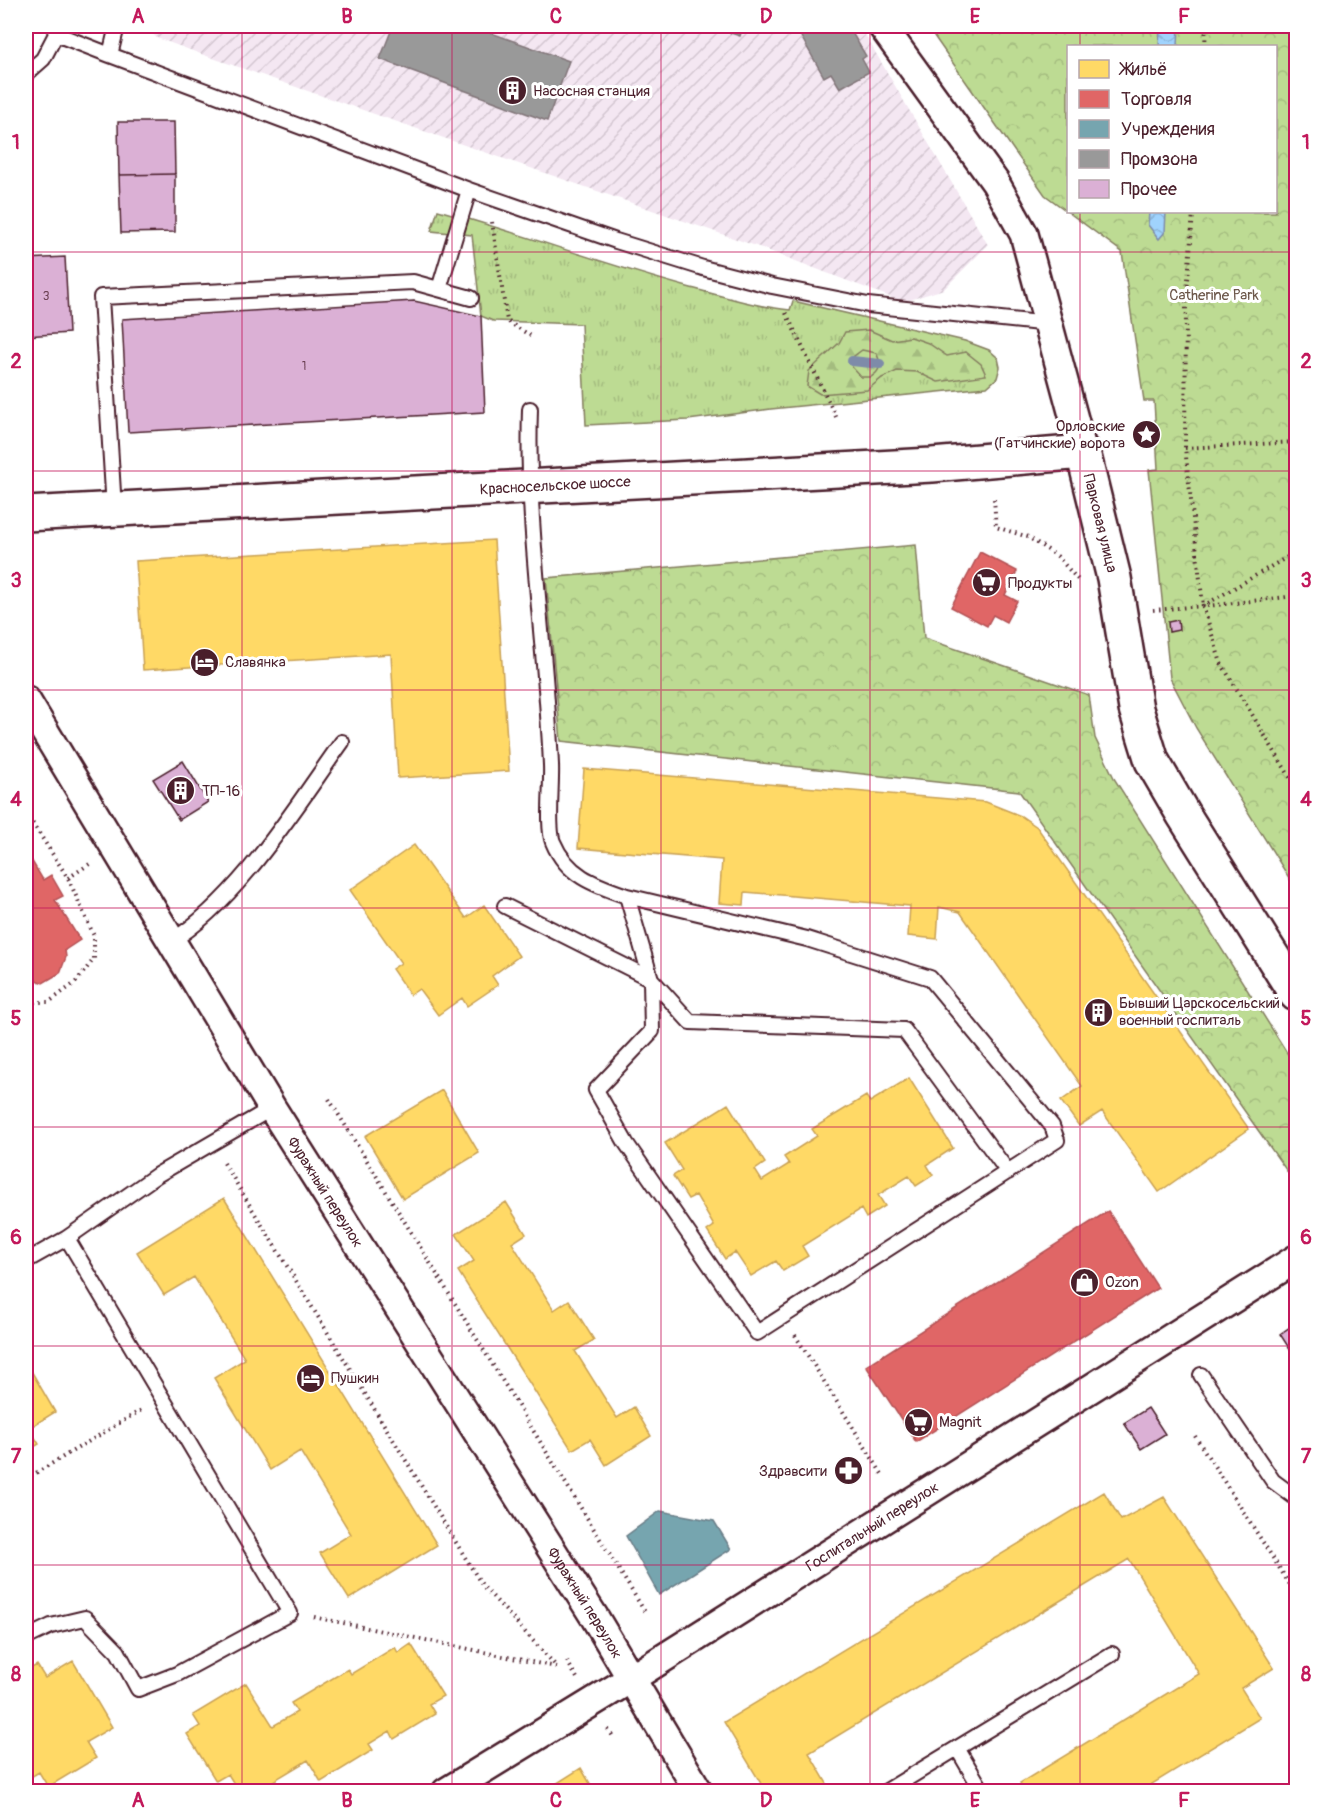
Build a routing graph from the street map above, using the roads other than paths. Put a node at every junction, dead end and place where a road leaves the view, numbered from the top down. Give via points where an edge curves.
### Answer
1 (117, 26) edge
2 (882, 26) edge
3 (55, 30) edge
4 (110, 55) junction
5 (26, 74) edge
6 (469, 190) junction
7 (439, 289) junction
8 (471, 298) dead end
9 (1049, 324) junction
10 (530, 409) dead end
11 (1083, 452) junction
12 (529, 486) junction
13 (114, 509) junction
14 (26, 514) edge
15 (26, 700) edge
16 (342, 742) dead end
17 (627, 896) junction
18 (505, 906) dead end
19 (170, 942) junction
20 (651, 978) junction
21 (1296, 994) edge
22 (272, 1108) junction
23 (1008, 1172) junction
24 (67, 1238) junction
25 (1296, 1259) edge
26 (26, 1261) edge
27 (1201, 1375) dead end
28 (1296, 1498) edge
29 (26, 1638) edge
30 (1112, 1654) dead end
31 (633, 1678) junction
32 (957, 1748) junction
33 (446, 1791) edge
34 (699, 1791) edge
35 (885, 1791) edge
36 (983, 1791) edge

1 - 4 lane
2 - 9 street, Парковая улица via 995,182 1024,234
3 - 4 lane
3 - 5 lane via 43,59
4 - 6 lane
6 - 7 lane
6 - 9 lane via 616,241 772,286 868,305
7 - 8 lane
7 - 13 lane via 413,282 101,297
9 - 11 street, Парковая улица
10 - 12 lane
11 - 12 main road, Красносельское шоссе via 932,465
11 - 21 main road, Парковая улица via 1114,578 1136,709 1152,761
12 - 13 main road, Красносельское шоссе
12 - 17 lane via 551,766 551,840 566,867 596,885
13 - 14 main road, Красносельское шоссе
15 - 19 street, Фуражный переулок
16 - 19 lane via 264,851 198,923
17 - 20 lane
17 - 23 lane via 807,939 930,978 1052,1126 1057,1140
18 - 20 lane
19 - 22 street, Фуражный переулок
20 - 23 lane via 690,1022 904,1030
20 - 23 lane via 652,1031 596,1090 626,1143 757,1333
22 - 24 lane via 157,1175
22 - 31 street, Фуражный переулок
24 - 26 lane
24 - 29 lane via 290,1612 177,1674 138,1689 118,1653 85,1618 51,1626
25 - 31 street, Госпитальный переулок
27 - 28 lane via 1273,1481
30 - 32 lane
31 - 33 street, Госпитальный переулок
31 - 34 street, Фуражный переулок
32 - 35 lane
32 - 36 lane

